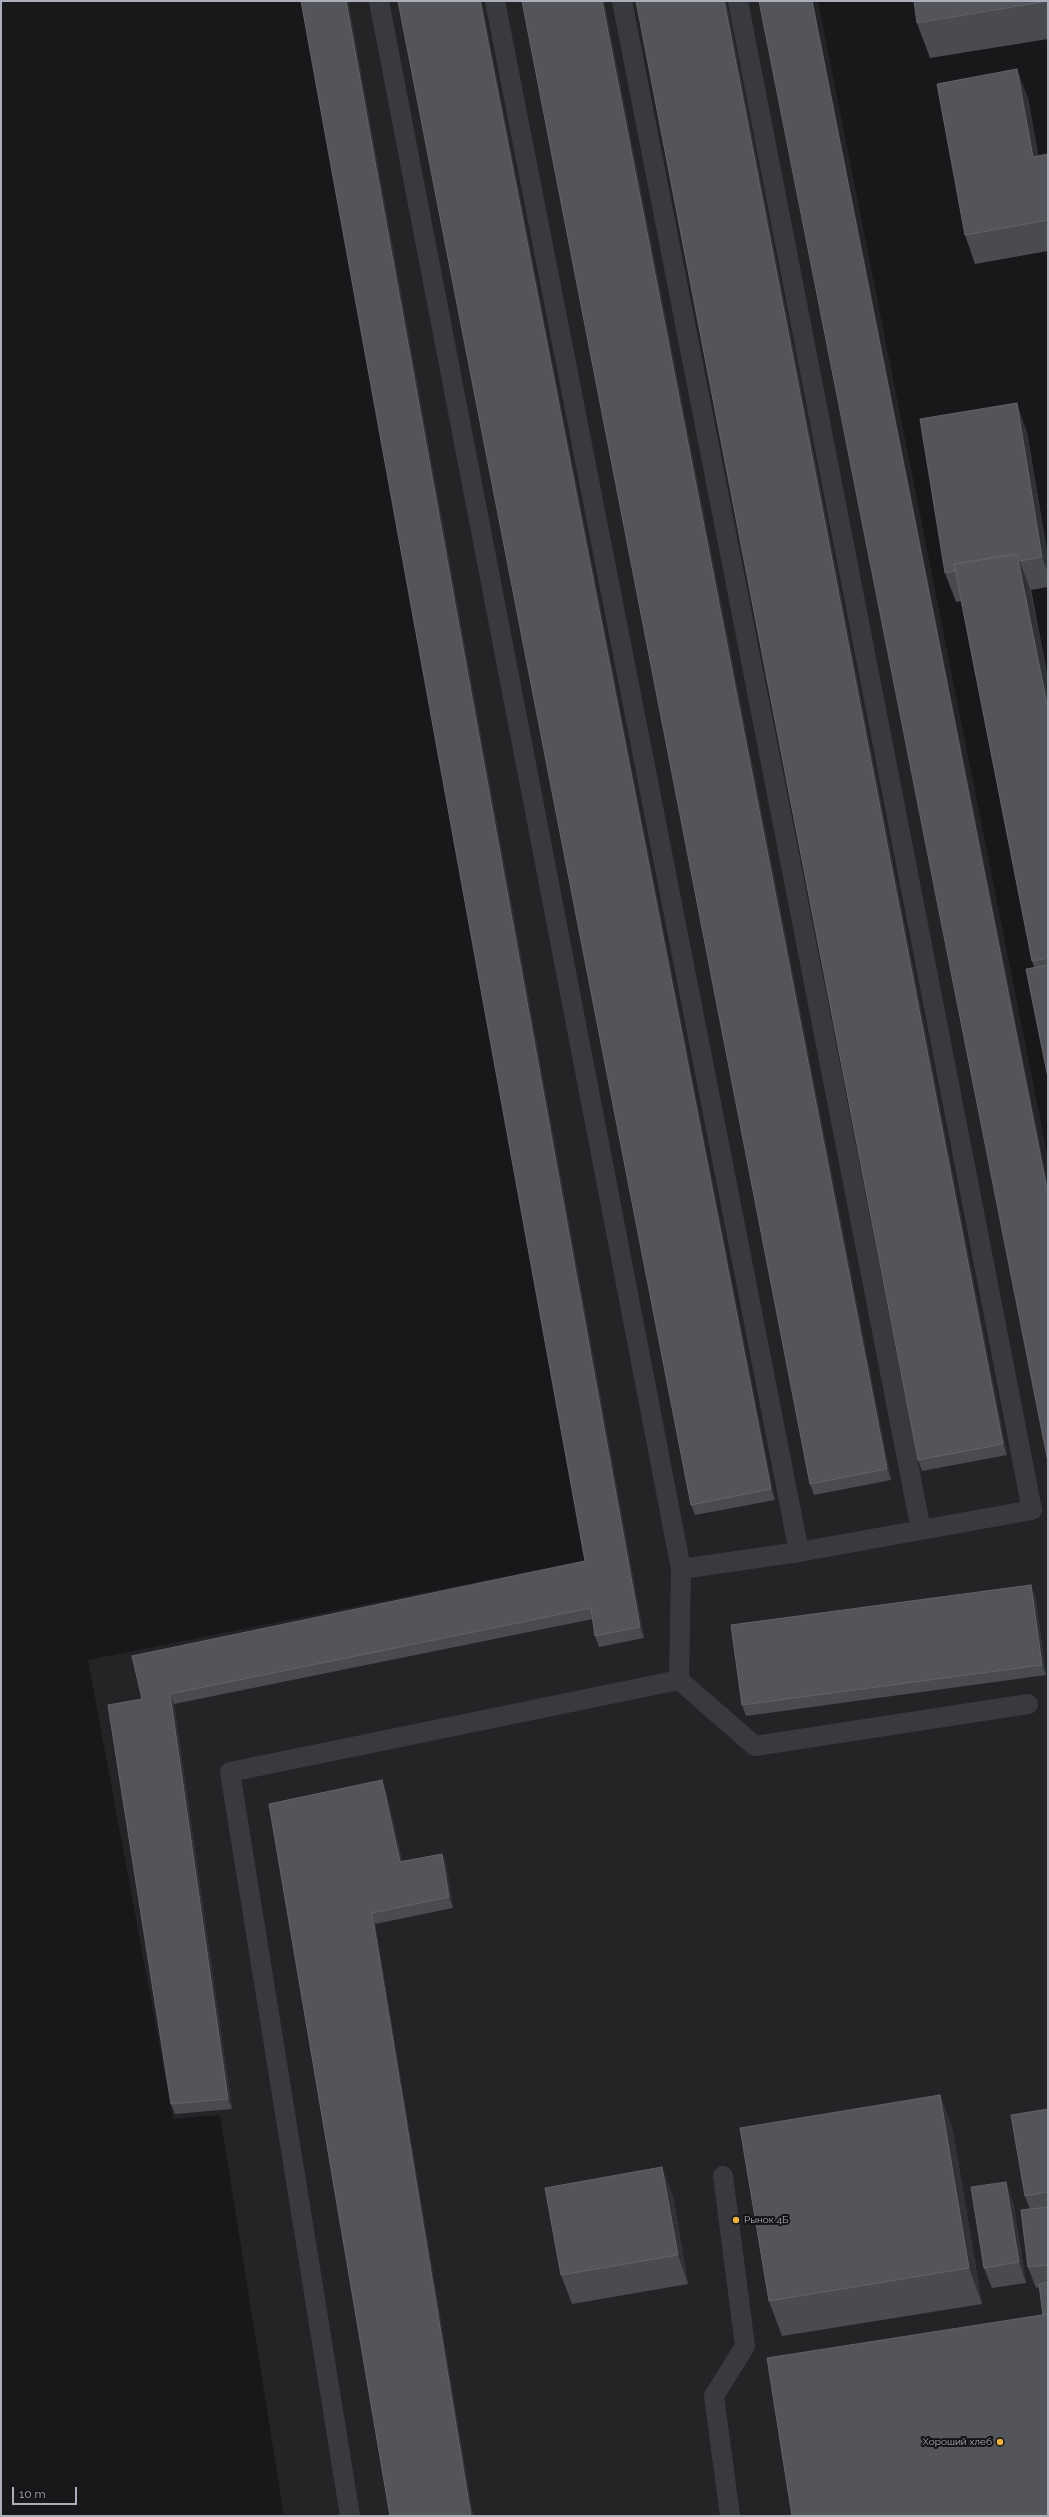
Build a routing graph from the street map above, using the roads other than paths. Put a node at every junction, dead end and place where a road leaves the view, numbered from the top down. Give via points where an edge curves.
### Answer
1 (379, 1) edge
2 (495, 1) edge
3 (622, 1) edge
4 (738, 1) edge
5 (921, 1530) junction
6 (799, 1552) junction
7 (681, 1569) junction
8 (679, 1680) junction
9 (1028, 1704) dead end
10 (723, 2176) dead end
11 (350, 2516) edge
12 (730, 2516) edge

1 - 7 lane
2 - 6 lane
3 - 5 lane
4 - 5 lane via 1032,1510
5 - 6 lane
6 - 7 lane
7 - 8 lane
8 - 9 lane via 755,1746
8 - 11 lane via 230,1772
10 - 12 lane via 745,2346 714,2396

